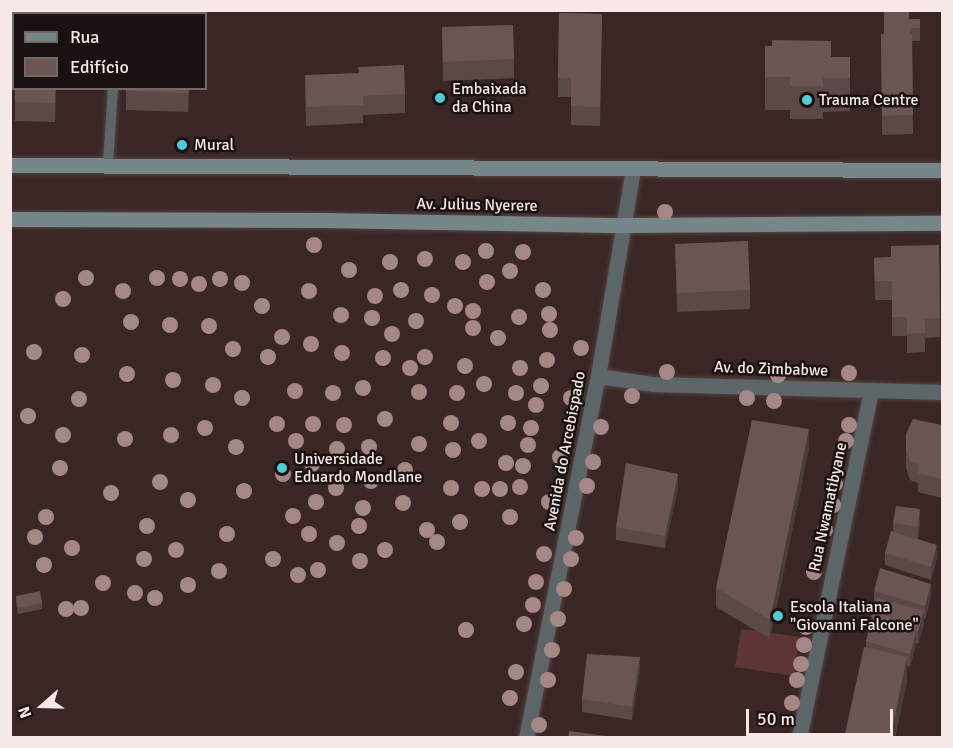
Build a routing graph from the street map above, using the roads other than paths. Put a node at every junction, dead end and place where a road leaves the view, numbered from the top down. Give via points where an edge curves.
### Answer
1 (113, 90) edge
2 (10, 165) edge
3 (108, 165) junction
4 (633, 170) junction
5 (942, 170) edge
6 (10, 219) edge
7 (942, 223) edge
8 (625, 225) junction
9 (598, 376) junction
10 (871, 390) junction
11 (942, 392) edge
12 (526, 738) edge
13 (799, 738) edge

1 - 3 lane
2 - 3 main road
3 - 4 main road
4 - 5 main road
4 - 8 street, Avenida do Arcebispado
6 - 8 main road, Av. Julius Nyerere
7 - 8 main road, Av. Julius Nyerere
8 - 9 street, Avenida do Arcebispado
9 - 10 street, Av. do Zimbabwe via 653,384
9 - 12 street, Avenida do Arcebispado
10 - 11 street, Av. do Zimbabwe
10 - 13 street, Rua Nwamatibyane

